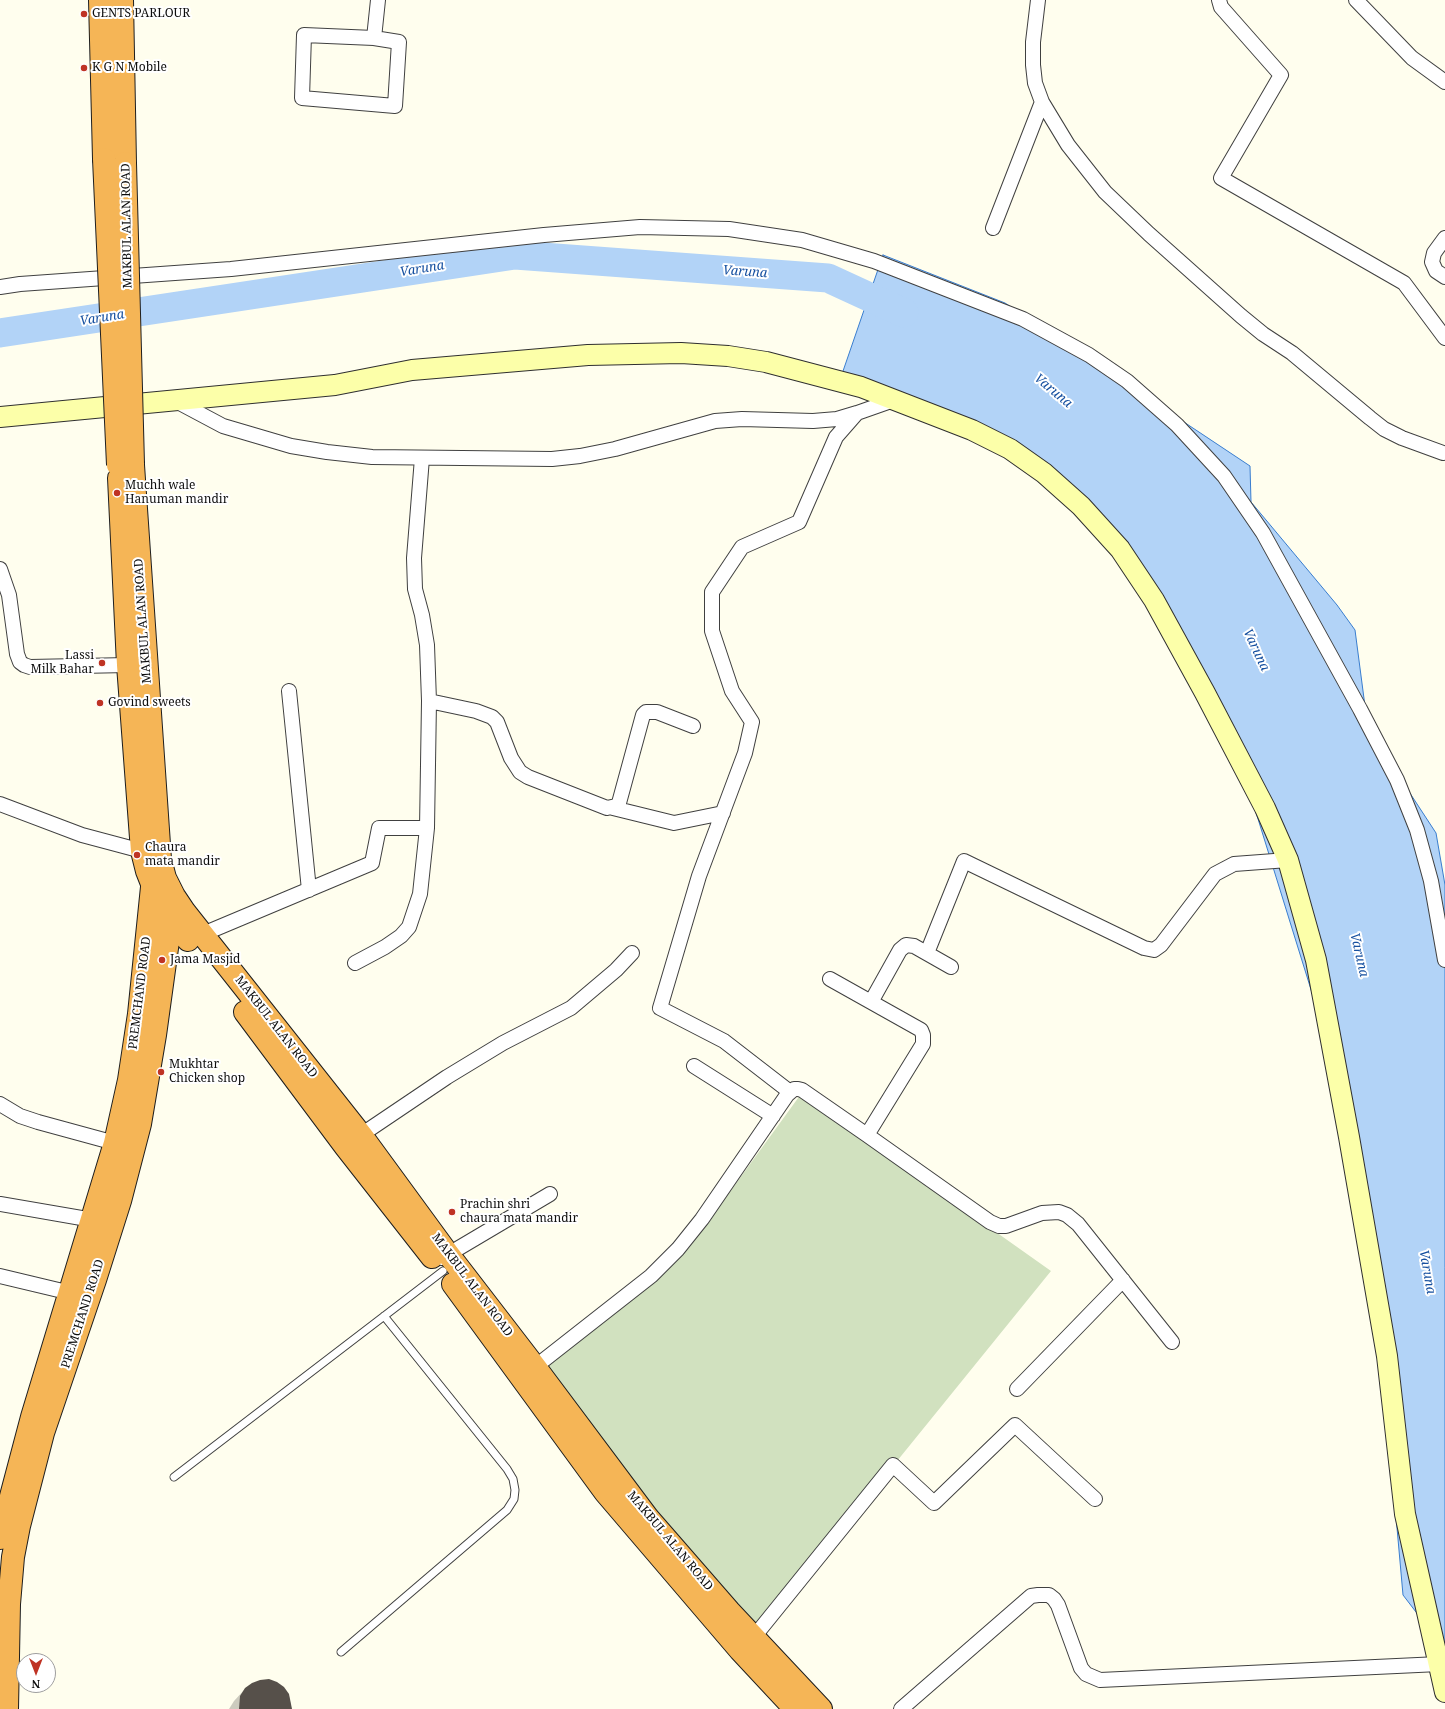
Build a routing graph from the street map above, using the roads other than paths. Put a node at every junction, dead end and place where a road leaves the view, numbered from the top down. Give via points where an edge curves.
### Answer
1 (100, 0) edge
2 (122, 0) edge
3 (378, 0) edge
4 (1038, 0) edge
5 (1219, 0) edge
6 (1356, 0) edge
7 (374, 38) junction
8 (1445, 82) edge
9 (1042, 102) junction
10 (993, 228) dead end
11 (1445, 238) edge
12 (1445, 277) edge
13 (0, 287) edge
14 (1445, 338) edge
15 (894, 400) junction
16 (176, 401) junction
17 (857, 414) junction
18 (0, 418) edge
19 (1443, 453) dead end
20 (422, 458) junction
21 (125, 465) junction
22 (0, 569) edge
23 (128, 664) junction
24 (289, 691) dead end
25 (429, 702) junction
26 (693, 726) dead end
27 (0, 804) edge
28 (613, 808) junction
29 (723, 813) junction
30 (427, 828) junction
31 (142, 851) junction
32 (1288, 860) junction
33 (152, 887) junction
34 (309, 890) junction
35 (171, 919) junction
36 (203, 934) junction
37 (632, 953) dead end
38 (927, 953) junction
39 (1445, 960) edge
40 (355, 963) dead end
41 (951, 967) dead end
42 (830, 979) dead end
43 (871, 1002) junction
44 (694, 1066) dead end
45 (790, 1092) junction
46 (0, 1104) edge
47 (773, 1116) junction
48 (867, 1135) junction
49 (353, 1141) junction
50 (115, 1143) junction
51 (550, 1194) dead end
52 (0, 1204) edge
53 (93, 1220) junction
54 (442, 1262) junction
55 (0, 1276) edge
56 (1123, 1280) junction
57 (71, 1293) junction
58 (384, 1316) junction
59 (1172, 1342) dead end
60 (535, 1367) junction
61 (1017, 1389) dead end
62 (569, 1428) junction
63 (174, 1477) dead end
64 (1095, 1499) dead end
65 (0, 1538) edge
66 (747, 1644) junction
67 (342, 1652) dead end
68 (1439, 1664) junction
69 (1445, 1692) edge
70 (7, 1709) edge
71 (795, 1709) edge
72 (821, 1709) edge
73 (901, 1709) edge

1 - 21 highway, bridge via 104,159
2 - 21 highway, MAKBUL ALAN ROAD, bridge
3 - 7 street
4 - 9 street via 1033,65 1035,82
5 - 14 street via 1222,7 1281,75 1222,178 1404,283
6 - 8 street via 1412,58
7 - 7 street via 399,42 395,106 302,98 304,35
9 - 10 street
9 - 19 street via 1068,145 1105,192 1241,316 1292,353 1384,429
11 - 12 street via 1434,253 1432,262 1436,271
13 - 39 street via 231,269 640,227 729,229 802,240 874,261 1023,319 1089,354 1127,381 1176,425 1224,476 1263,533 1397,780 1423,852
15 - 16 street via 861,387 766,362 681,353 588,354 412,370 335,385
15 - 17 street
15 - 32 street via 972,430 1010,448 1082,506 1120,548 1154,600 1205,693 1265,808
16 - 18 street
16 - 20 street via 224,426 291,446 372,457
17 - 20 street via 813,421 715,420 615,449 552,459
17 - 29 street via 836,437 799,522 742,547 712,592 712,631 732,691 752,722 745,753
20 - 25 street via 414,575 427,646
21 - 23 highway, MAKBUL ALAN ROAD
21 - 36 highway, MAKBUL ALAN ROAD via 160,859 165,878 174,896
22 - 23 street via 9,595 17,654 24,665 30,667
23 - 31 highway, MAKBUL ALAN ROAD
24 - 34 street
25 - 28 street via 476,711 492,717 520,772 602,807
25 - 30 street
26 - 28 street via 657,712 643,714 621,797
27 - 31 street via 82,835
28 - 29 street via 674,823
29 - 45 street via 699,876 660,1008 724,1040
30 - 34 street via 378,828 372,863
30 - 40 street via 420,894 409,927 385,947
31 - 33 highway, MAKBUL ALAN ROAD
32 - 38 street via 1234,864 1215,874 1161,946 1154,950 1144,948 964,861
32 - 68 street via 1319,975 1387,1356 1405,1514
33 - 35 highway, MAKBUL ALAN ROAD via 162,908
33 - 50 highway, PREMCHAND ROAD via 139,1014 129,1080
34 - 36 street
35 - 49 highway, MAKBUL ALAN ROAD
35 - 70 highway, PREMCHAND ROAD via 140,1124 117,1208 43,1433 19,1526 13,1557 9,1604
36 - 49 highway, MAKBUL ALAN ROAD
37 - 49 street via 571,1008 503,1043
38 - 41 street
38 - 43 street via 909,944 903,946
42 - 43 street
43 - 48 street via 921,1030 924,1039
44 - 47 street
45 - 47 street
45 - 48 street via 802,1090
46 - 50 street via 20,1116
47 - 60 street via 678,1250 651,1276
48 - 56 street via 998,1226 1017,1223 1042,1212 1053,1211 1067,1215 1078,1224
49 - 54 highway, MAKBUL ALAN ROAD
50 - 53 highway, PREMCHAND ROAD
51 - 54 street
52 - 53 street
53 - 57 highway, PREMCHAND ROAD
54 - 58 lane
54 - 60 highway, MAKBUL ALAN ROAD
54 - 62 highway, MAKBUL ALAN ROAD
55 - 57 street
56 - 59 street
56 - 61 street
57 - 65 highway, PREMCHAND ROAD via 32,1417
58 - 63 lane
58 - 67 lane via 507,1469 513,1479 514,1499 507,1510
60 - 62 highway, MAKBUL ALAN ROAD
62 - 66 highway, MAKBUL ALAN ROAD via 605,1492
64 - 66 street via 1015,1425 934,1503 893,1466
66 - 71 highway, MAKBUL ALAN ROAD
66 - 72 highway, MAKBUL ALAN ROAD
68 - 69 street
68 - 73 street via 1100,1680 1086,1674 1081,1668 1054,1599 1049,1595 1038,1594 1031,1596

